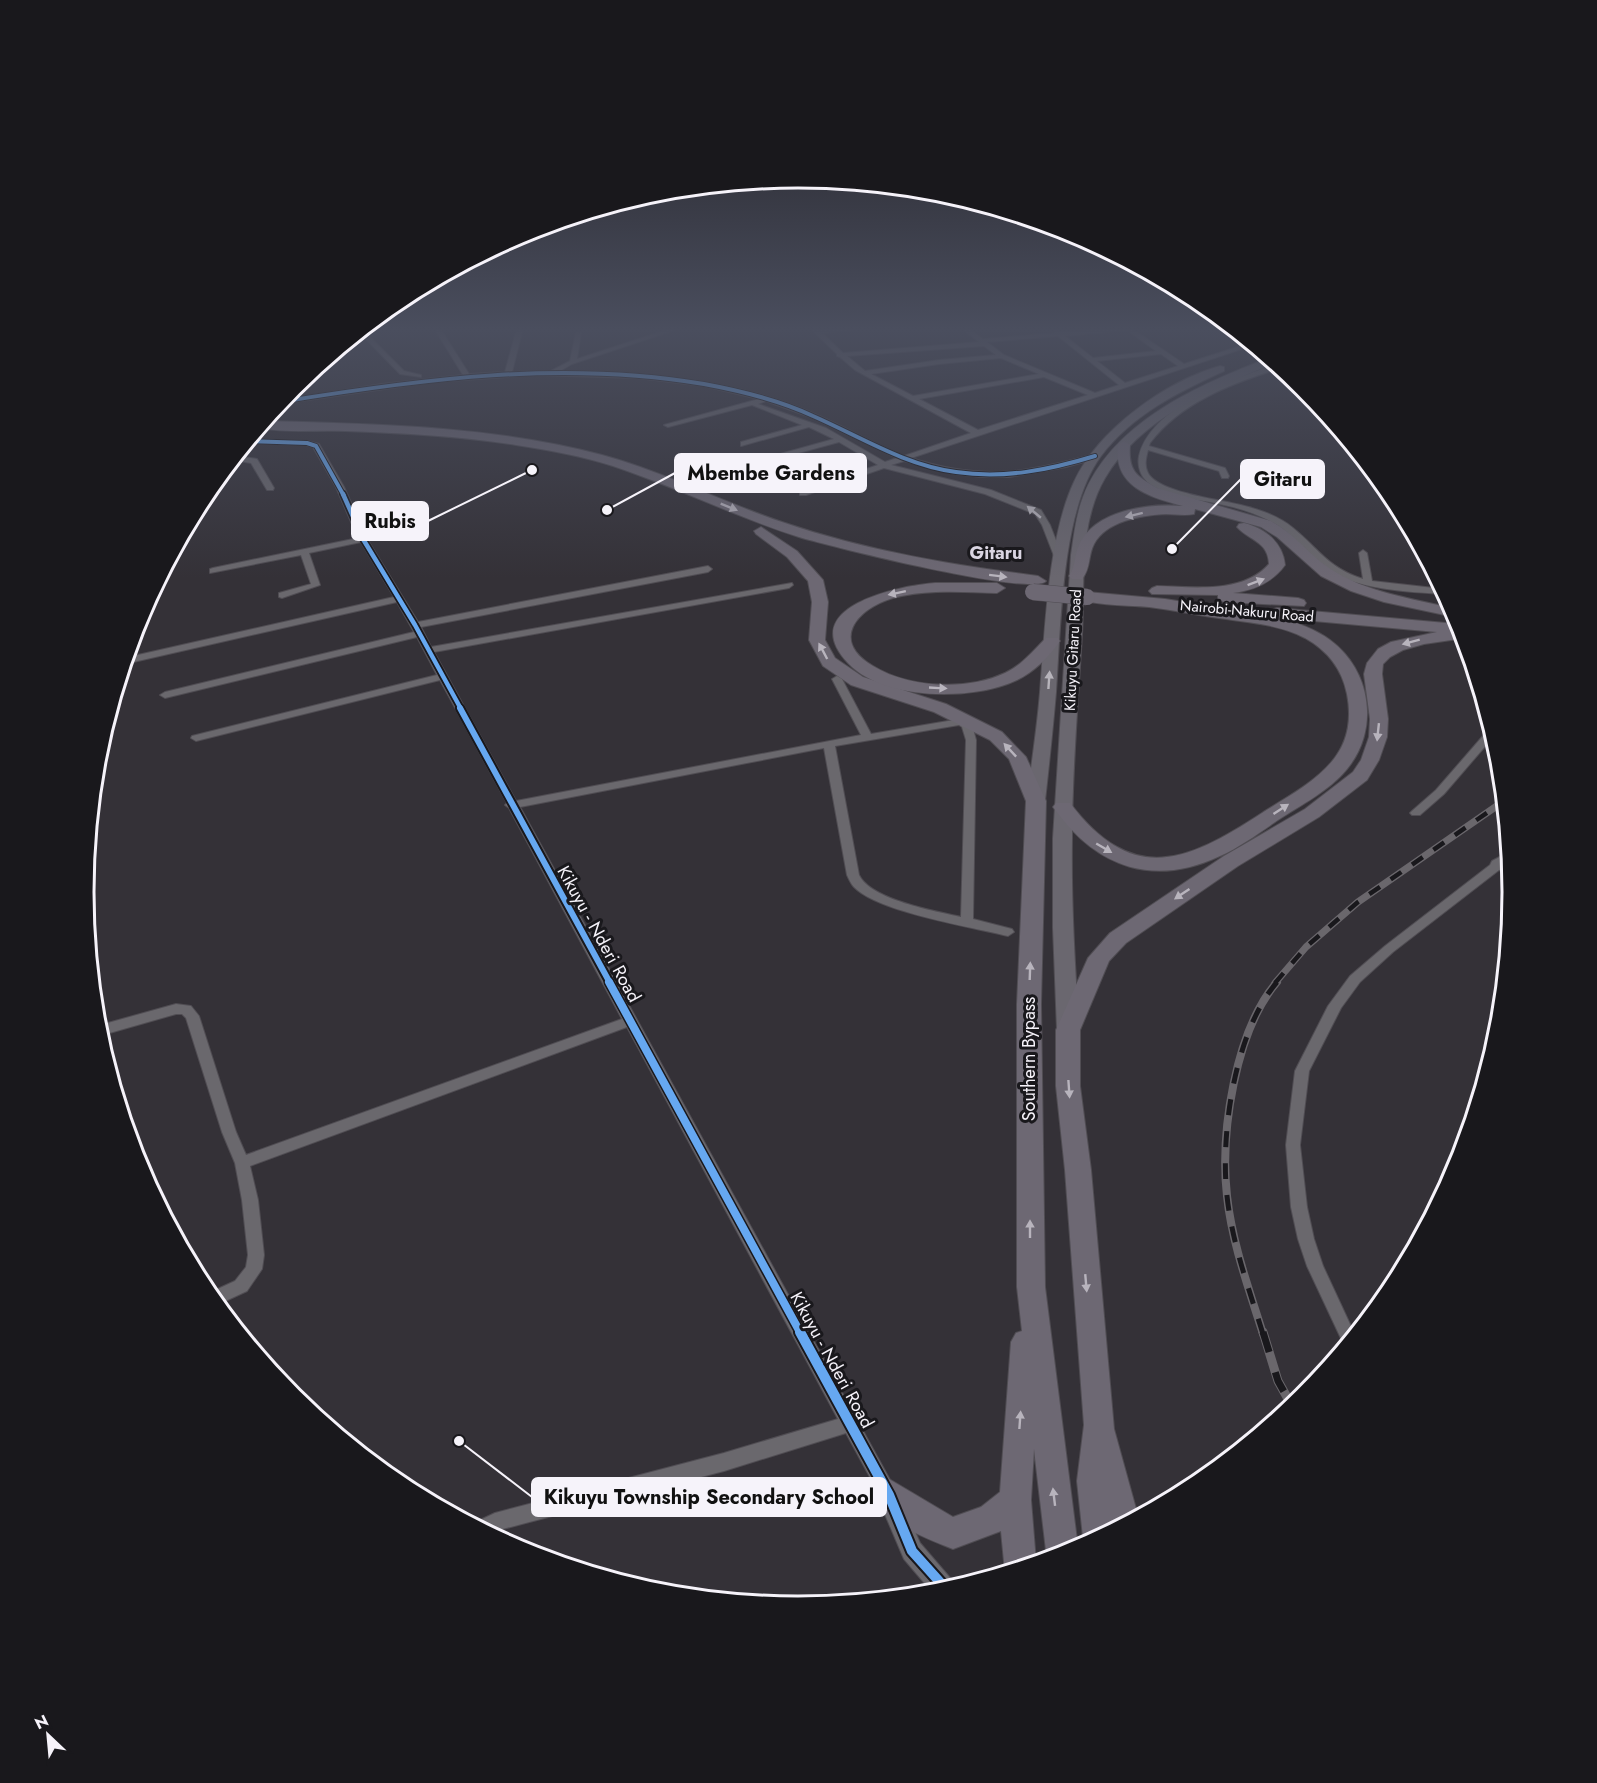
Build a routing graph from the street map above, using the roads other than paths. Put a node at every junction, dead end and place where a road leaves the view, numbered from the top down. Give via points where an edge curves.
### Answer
1 (721, 411) edge
2 (770, 411) edge
3 (801, 411) edge
4 (938, 411) edge
5 (1044, 411) edge
6 (1144, 411) edge
7 (1171, 411) edge
8 (1178, 411) edge
9 (271, 425) edge
10 (668, 425) dead end
11 (809, 425) junction
12 (266, 430) edge
13 (977, 433) junction
14 (839, 440) junction
15 (257, 441) edge
16 (744, 444) dead end
17 (1124, 446) junction
18 (1144, 447) junction
19 (1095, 456) junction
20 (243, 459) edge
21 (904, 459) junction
22 (758, 463) dead end
23 (886, 466) junction
24 (1225, 476) dead end
25 (270, 488) dead end
26 (803, 493) dead end
27 (761, 531) junction
28 (363, 539) junction
29 (304, 551) junction
30 (1363, 552) dead end
31 (1061, 563) junction
32 (708, 568) dead end
33 (213, 571) dead end
34 (1368, 582) junction
35 (789, 585) dead end
36 (1035, 586) junction
37 (1083, 586) junction
38 (997, 588) junction
39 (1435, 591) edge
40 (282, 595) dead end
41 (1154, 597) junction
42 (399, 599) junction
43 (1445, 613) edge
44 (1446, 615) edge
45 (417, 630) junction
46 (1452, 630) edge
47 (1453, 633) edge
48 (1052, 641) junction
49 (428, 650) junction
50 (134, 659) edge
51 (442, 677) junction
52 (837, 679) dead end
53 (165, 695) dead end
54 (867, 737) junction
55 (196, 738) dead end
56 (1486, 739) edge
57 (829, 744) junction
58 (1036, 801) junction
59 (511, 805) junction
60 (1063, 807) junction
61 (1416, 813) dead end
62 (1501, 861) edge
63 (1496, 864) junction
64 (1062, 867) joint
65 (1501, 867) edge
66 (967, 922) junction
67 (1008, 932) dead end
68 (630, 1021) junction
69 (108, 1028) edge
70 (1068, 1030) junction
71 (242, 1163) junction
72 (1030, 1287) junction
73 (222, 1295) edge
74 (1346, 1334) edge
75 (850, 1424) junction
76 (1099, 1425) junction
77 (889, 1495) junction
78 (1015, 1500) junction
79 (1122, 1516) edge
80 (491, 1525) edge
81 (1098, 1528) edge
82 (1061, 1545) edge
83 (1019, 1560) edge
84 (939, 1581) edge

1 - 10 street
2 - 11 street
3 - 21 street
4 - 13 street
5 - 13 street
6 - 19 main road, Southern Bypass via 1123,426
7 - 17 main road, Kikuyu Gitaru Road
8 - 18 street
9 -> 36 highway via 443,431 551,447 635,470 835,544
11 - 14 street
11 - 16 street
12 - 27 highway via 414,436 522,449 616,475
13 - 21 street
14 - 22 street
14 - 23 street
15 - 28 street, Kikuyu - Nderi Road via 316,446
17 - 37 main road, Kikuyu Gitaru Road via 1090,492 1082,533
17 - 43 highway via 1125,470 1150,490 1265,524 1342,582
18 - 24 street via 1212,466
18 - 34 street via 1143,471 1161,487 1226,502 1275,520 1335,571
19 - 21 street via 1047,470 991,476 942,471
19 - 31 main road, Southern Bypass via 1078,482 1066,519
20 - 25 street via 254,461
21 - 23 street
23 - 26 street
31 -> 23 street via 1038,512 988,492
27 - 38 highway via 867,563
58 -> 27 highway via 1017,757 996,736 940,708 857,681 829,662 817,640 820,602 815,580 792,554
28 - 29 street
28 - 42 street, Kikuyu - Nderi Road
29 - 33 street
29 - 40 street via 316,585
30 - 34 street
31 - 48 main road, Southern Bypass
32 - 45 street
34 - 39 street
35 - 49 street
36 - 37 highway, Nairobi-Nakuru Road, bridge
36 - 38 highway
37 - 41 highway, Nairobi-Nakuru Road
41 -> 37 highway via 1256,583 1273,571 1277,557 1263,537 1239,524 1212,515 1156,510 1114,521 1098,532 1087,544
37 - 60 main road, Kikuyu Gitaru Road
38 -> 48 highway via 917,590 876,599 847,618 841,631 842,646 855,662 879,677 903,685 948,689 1004,679 1027,667
41 - 44 highway, Nairobi-Nakuru Road
41 - 46 highway, Nairobi-Nakuru Road
60 -> 41 highway via 1093,842 1118,856 1152,864 1187,861 1224,846 1296,800 1327,778 1353,748 1361,724 1358,699 1342,661 1323,642 1278,622
42 - 45 street, Kikuyu - Nderi Road
42 - 50 street
45 - 49 street, Kikuyu - Nderi Road
45 - 53 street
47 -> 70 highway via 1397,646 1384,653 1373,674 1378,737 1360,776 1312,813 1231,861 1118,938 1099,958
58 -> 48 main road, Southern Bypass
49 - 51 street, Kikuyu - Nderi Road
51 - 55 street
51 - 59 street, Kikuyu - Nderi Road
52 - 54 street
54 - 57 street
54 - 66 street via 960,722 967,725
56 - 61 street
57 - 59 street
57 - 66 street via 858,885 879,897
72 -> 58 highway, Southern Bypass via 1029,1004
59 - 68 street, Kikuyu - Nderi Road
60 - 64 main road, Kikuyu Gitaru Road
62 - 63 street
63 - 65 street
63 - 74 street via 1355,979 1335,1006 1302,1071 1293,1146 1299,1207 1315,1266
64 - 70 main road, Southern Bypass
66 - 67 street
68 - 71 street
68 - 75 street, Kikuyu - Nderi Road
69 - 71 street via 186,1009 192,1016
70 -> 76 highway, Southern Bypass via 1068,1086
71 - 73 street via 255,1235 254,1269 241,1286
78 -> 72 highway
82 -> 72 highway, Southern Bypass
75 - 77 street, Kikuyu - Nderi Road
75 - 80 street
76 - 79 highway
76 - 81 highway, Southern Bypass via 1093,1481
77 - 78 highway via 912,1513 953,1533 991,1519
77 - 84 street via 912,1551
78 - 83 highway

